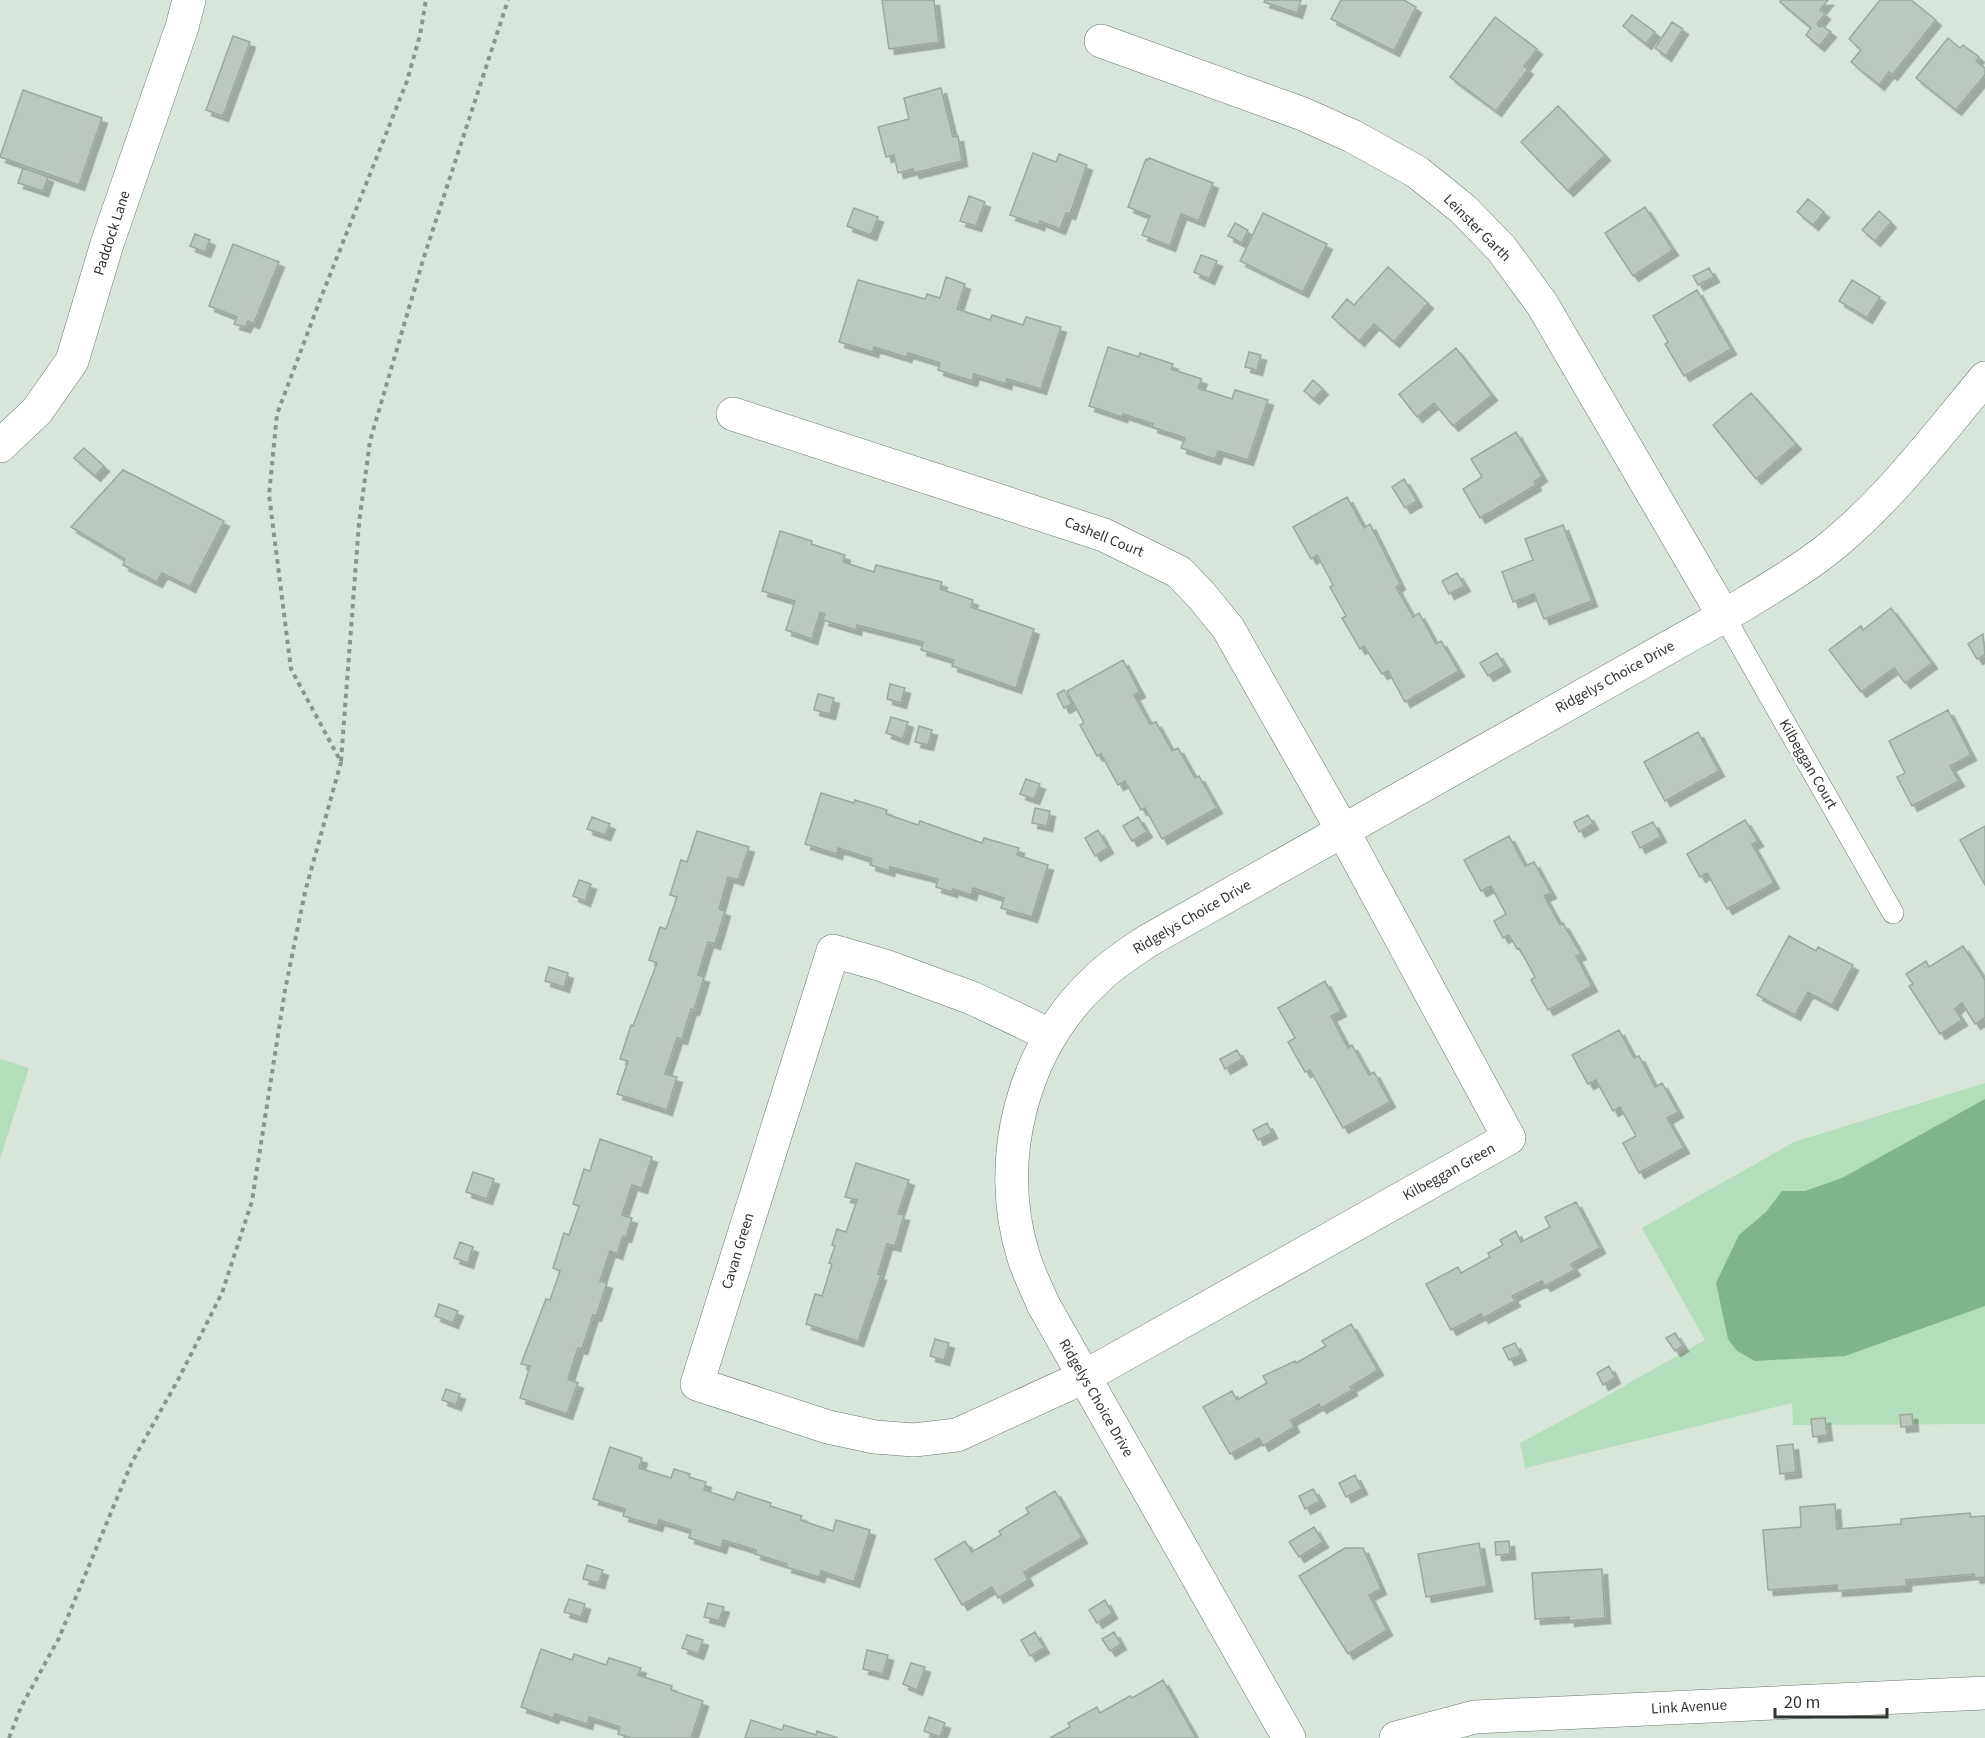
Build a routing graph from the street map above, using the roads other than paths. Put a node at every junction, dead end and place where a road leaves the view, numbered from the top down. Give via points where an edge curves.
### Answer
1 (189, 0) edge
2 (1101, 41) dead end
3 (1985, 378) edge
4 (733, 414) dead end
5 (0, 446) edge
6 (1724, 616) junction
7 (1342, 831) junction
8 (1893, 913) dead end
9 (1050, 1035) junction
10 (1084, 1377) junction
11 (1985, 1693) edge
12 (1289, 1738) edge
13 (1396, 1738) edge

1 - 5 street, Paddock Lane via 72,361 37,411
2 - 6 street, Leinster Garth via 1303,114 1352,136 1417,172 1463,209 1501,248 1542,304
3 - 6 street, Ridgelys Choice Drive via 1866,515 1824,552
4 - 7 street, Cashell Court via 1104,535 1179,572 1228,628
6 - 7 street, Ridgelys Choice Drive
6 - 8 lane, Kilbeggan Court
7 - 9 street, Ridgelys Choice Drive via 1118,961 1071,1006
7 - 10 street, Kilbeggan Green via 1509,1138
9 - 10 street, Ridgelys Choice Drive via 1027,1084 1016,1123 1010,1180 1024,1258 1043,1304
9 - 10 street, Cavan Green via 972,998 833,951 697,1384 828,1427 914,1440 957,1435
10 - 12 street, Ridgelys Choice Drive
11 - 13 street, Link Avenue via 1475,1717

